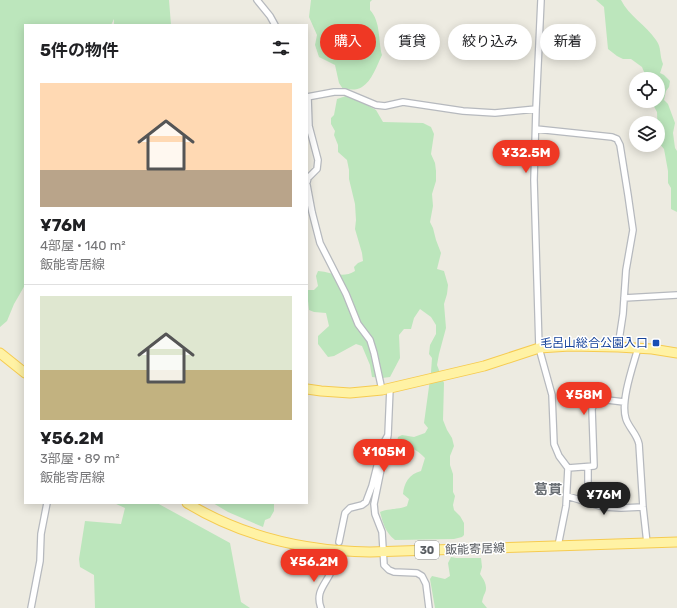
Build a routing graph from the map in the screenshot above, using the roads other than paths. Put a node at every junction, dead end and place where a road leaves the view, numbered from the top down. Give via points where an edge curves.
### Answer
1 (257, 0) edge
2 (541, 0) edge
3 (274, 24) edge
4 (308, 97) edge
5 (536, 109) junction
6 (308, 112) edge
7 (536, 129) junction
8 (308, 178) edge
9 (308, 190) edge
10 (677, 295) edge
11 (624, 298) junction
12 (618, 347) junction
13 (539, 348) junction
14 (638, 348) junction
15 (0, 353) edge
16 (677, 353) edge
17 (24, 372) edge
18 (308, 388) edge
19 (386, 389) junction
20 (624, 402) junction
21 (388, 435) junction
22 (588, 467) junction
23 (568, 468) junction
24 (567, 496) junction
25 (588, 502) junction
26 (47, 504) edge
27 (189, 504) edge
28 (643, 507) junction
29 (339, 542) dead end
30 (677, 542) edge
31 (648, 543) junction
32 (558, 546) junction
33 (382, 551) junction
34 (335, 559) dead end
35 (31, 608) edge
36 (321, 608) edge
37 (429, 608) edge

1 - 3 street
2 - 5 street
4 - 5 street via 345,92 376,105 385,106 403,102 495,113
5 - 7 street
6 - 8 street via 318,160 316,169
7 - 11 street via 617,139 632,230
7 - 13 street via 534,180
9 - 19 street via 320,243 358,324 370,340
10 - 11 street
11 - 12 street
12 - 13 main road
12 - 14 main road
13 - 19 main road via 484,366
13 - 23 street via 552,395 554,444
14 - 16 main road
14 - 20 street
15 - 17 main road
18 - 19 main road via 350,393
19 - 21 street
20 - 22 street via 596,400 592,409 594,466
20 - 28 street via 627,421 638,438
21 - 29 street via 382,446 368,497 362,505 350,508 346,513
21 - 33 street via 374,504 382,532
22 - 23 street
22 - 25 street
23 - 24 street
24 - 25 street
24 - 32 street
25 - 28 street via 603,507
26 - 35 street
27 - 33 main road, 飯能寄居線 / 30 via 231,526 278,541 328,550
28 - 31 street
30 - 31 main road, 飯能寄居線 / 30
31 - 32 main road, 飯能寄居線 / 30
32 - 33 main road, 飯能寄居線 / 30
33 - 37 street via 384,565 389,570 417,573 422,576 426,584
34 - 36 street via 319,591

